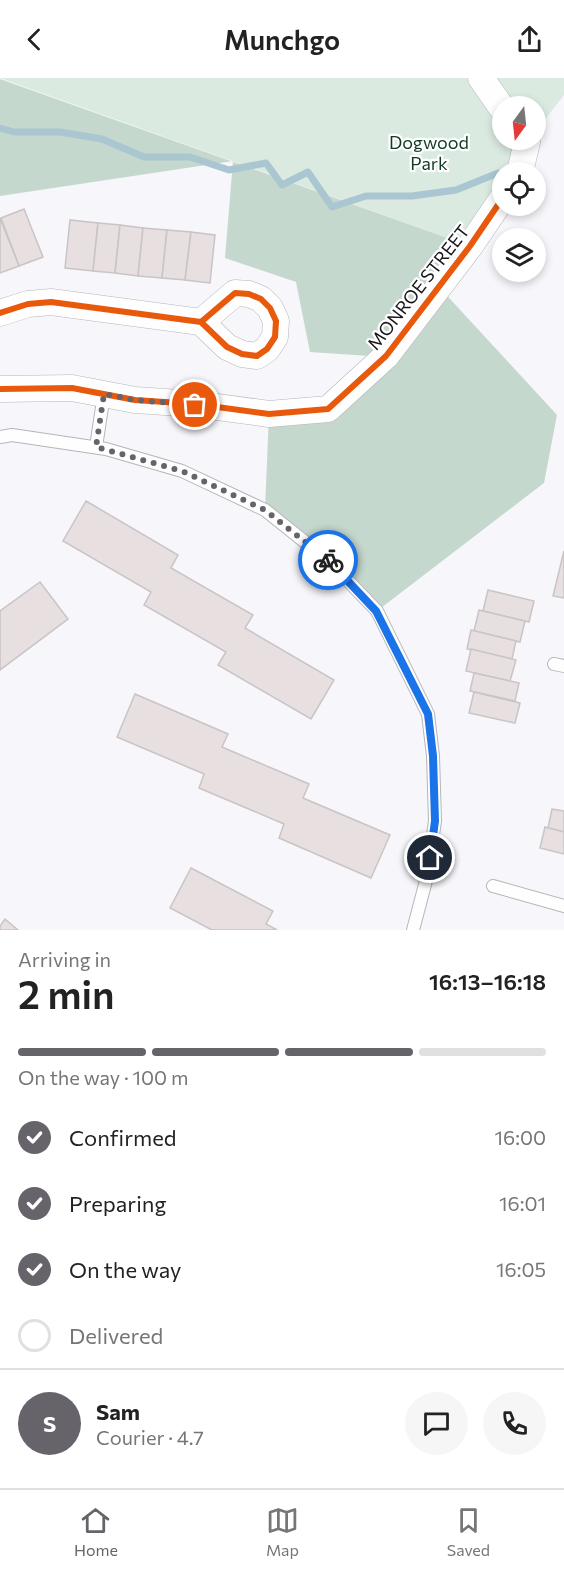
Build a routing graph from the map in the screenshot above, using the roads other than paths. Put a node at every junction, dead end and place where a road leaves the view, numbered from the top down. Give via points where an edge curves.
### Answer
1 (481, 78) edge
2 (494, 96) edge
3 (492, 214) edge
4 (0, 313) edge
5 (201, 322) dead end
6 (0, 389) edge
7 (104, 394) junction
8 (0, 437) edge
9 (96, 447) junction
10 (493, 886) dead end
11 (564, 906) edge
12 (413, 930) edge

1 - 2 street
3 - 7 street, MONROE STREET via 386,356 327,409 269,414
4 - 5 street via 51,302
6 - 7 street, MONROE STREET via 72,388
7 - 9 lane
8 - 9 lane via 12,435
9 - 12 lane via 182,471 265,510 330,562 376,611 428,714 433,756 435,821 427,877
10 - 11 lane

